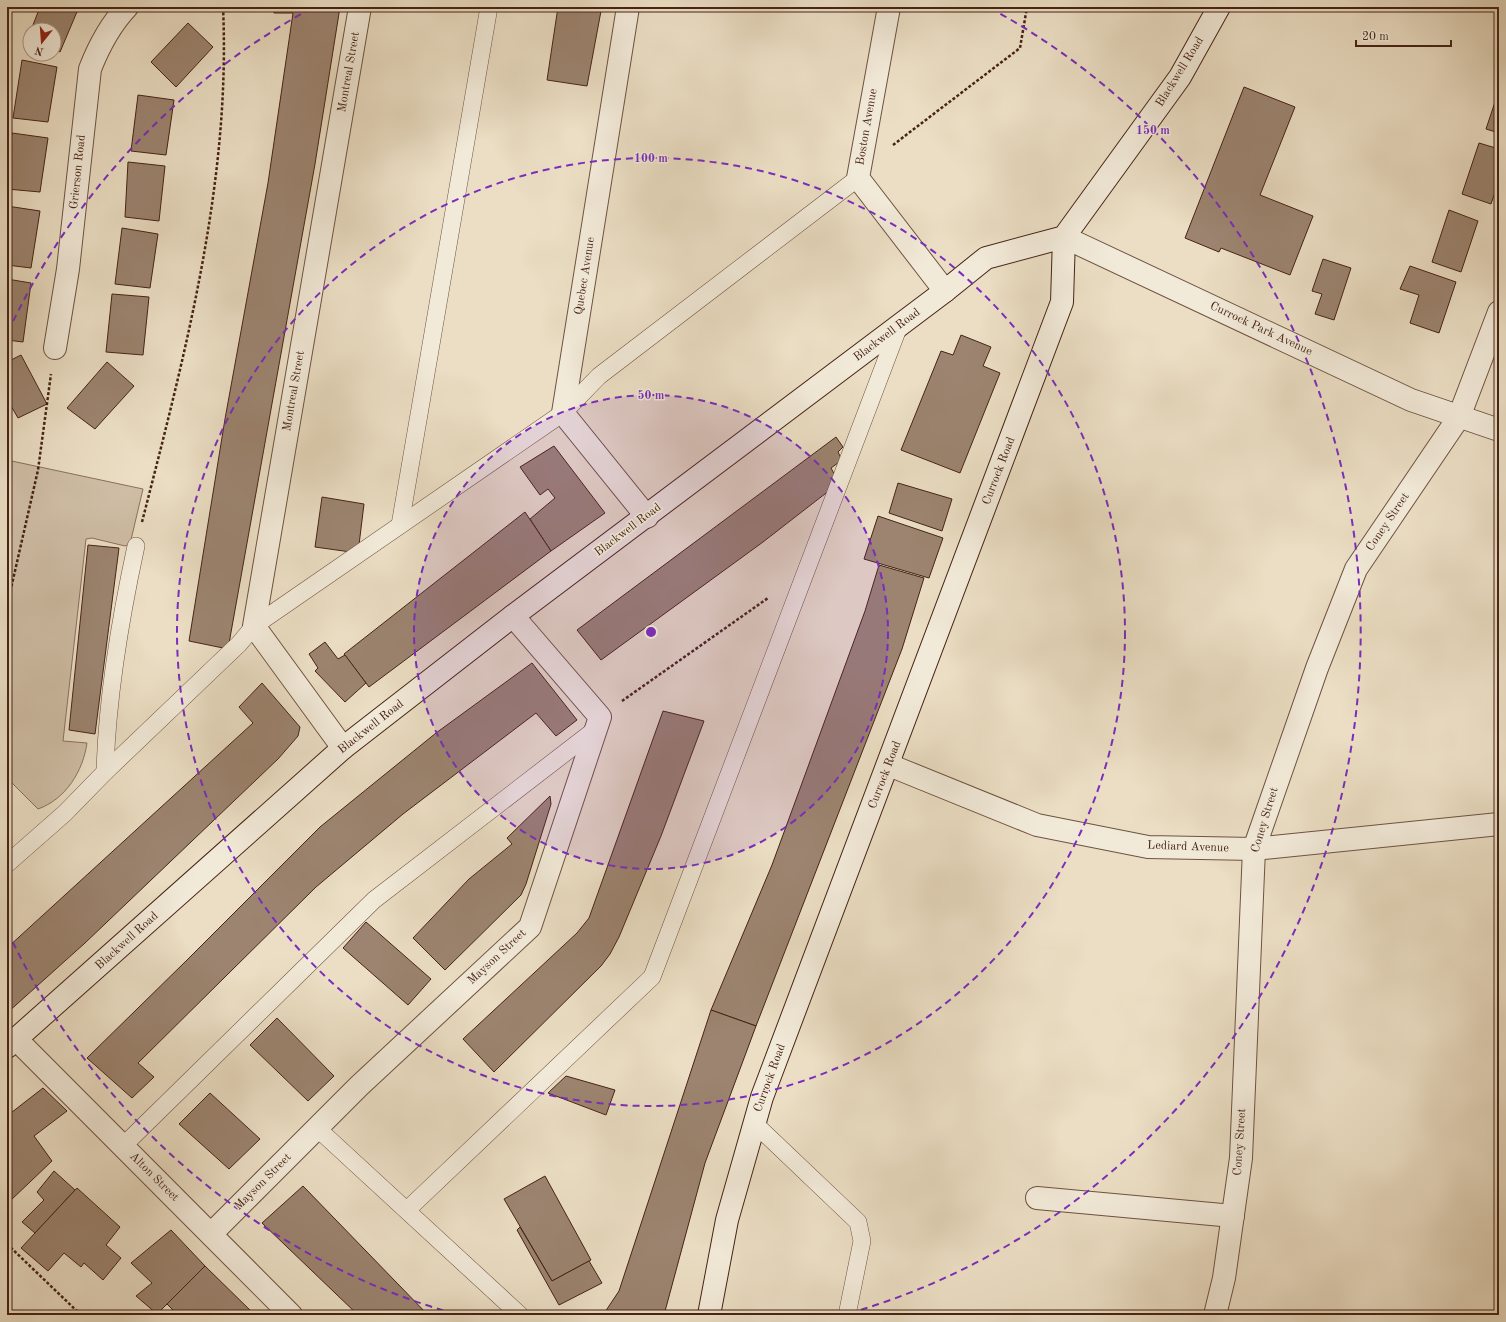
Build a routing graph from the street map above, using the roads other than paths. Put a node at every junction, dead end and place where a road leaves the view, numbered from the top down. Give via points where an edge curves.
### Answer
1 (127, 7) edge
2 (360, 7) edge
3 (489, 7) edge
4 (628, 7) edge
5 (889, 7) edge
6 (1219, 7) edge
7 (859, 175) junction
8 (1064, 237) junction
9 (945, 291) junction
10 (1499, 312) edge
11 (899, 326) junction
12 (55, 348) road end
13 (563, 413) junction
14 (1459, 417) junction
15 (1499, 430) edge
16 (647, 516) junction
17 (400, 525) junction
18 (136, 546) road end
19 (513, 616) junction
20 (254, 626) junction
21 (598, 723) junction
22 (343, 748) junction
23 (889, 765) junction
24 (105, 772) junction
25 (1499, 824) edge
26 (1254, 849) junction
27 (7, 864) edge
28 (12, 1043) edge
29 (754, 1123) junction
30 (317, 1128) junction
31 (123, 1146) junction
32 (1037, 1198) dead end
33 (407, 1210) junction
34 (1233, 1216) junction
35 (211, 1234) junction
36 (291, 1315) edge
37 (520, 1315) edge
38 (709, 1315) edge
39 (847, 1315) edge
40 (1215, 1315) edge

1 - 12 street, Grierson Road via 116,18 90,69 68,269
2 - 20 street, Montreal Street
3 - 17 lane
4 - 13 street, Quebec Avenue
5 - 7 street, Boston Avenue
6 - 8 street, Blackwell Road via 1180,77
7 - 9 street, Boston Avenue
7 - 13 lane via 599,376
8 - 9 street, Blackwell Road via 986,258
8 - 14 street, Currock Park Avenue via 1411,400
8 - 23 street, Currock Road via 1062,302
9 - 11 street, Blackwell Road
10 - 14 street
11 - 16 street, Blackwell Road
11 - 33 lane via 652,977
13 - 16 street
13 - 17 lane
14 - 15 street, Currock Park Avenue
14 - 26 street, Coney Street via 1356,569 1317,668
16 - 19 street, Blackwell Road
17 - 20 lane
18 - 24 lane via 121,622 106,734
19 - 21 street
19 - 22 street, Blackwell Road
20 - 22 street
20 - 24 lane via 239,644
21 - 30 street, Mayson Street via 530,927
21 - 31 lane via 374,900
22 - 28 street, Blackwell Road
23 - 26 street, Lediard Avenue via 1037,825 1148,847
23 - 29 street, Currock Road
24 - 27 lane via 65,813
25 - 26 street, Lediard Avenue
26 - 34 street, Coney Street via 1241,1158
28 - 31 street, Alton Street
29 - 38 street, Currock Road via 727,1220
29 - 39 lane via 858,1222 862,1240
30 - 33 lane
30 - 35 street, Mayson Street
31 - 35 street, Alton Street
32 - 34 street
33 - 37 lane
34 - 40 street, Coney Street via 1224,1278
35 - 36 street, Alton Street

